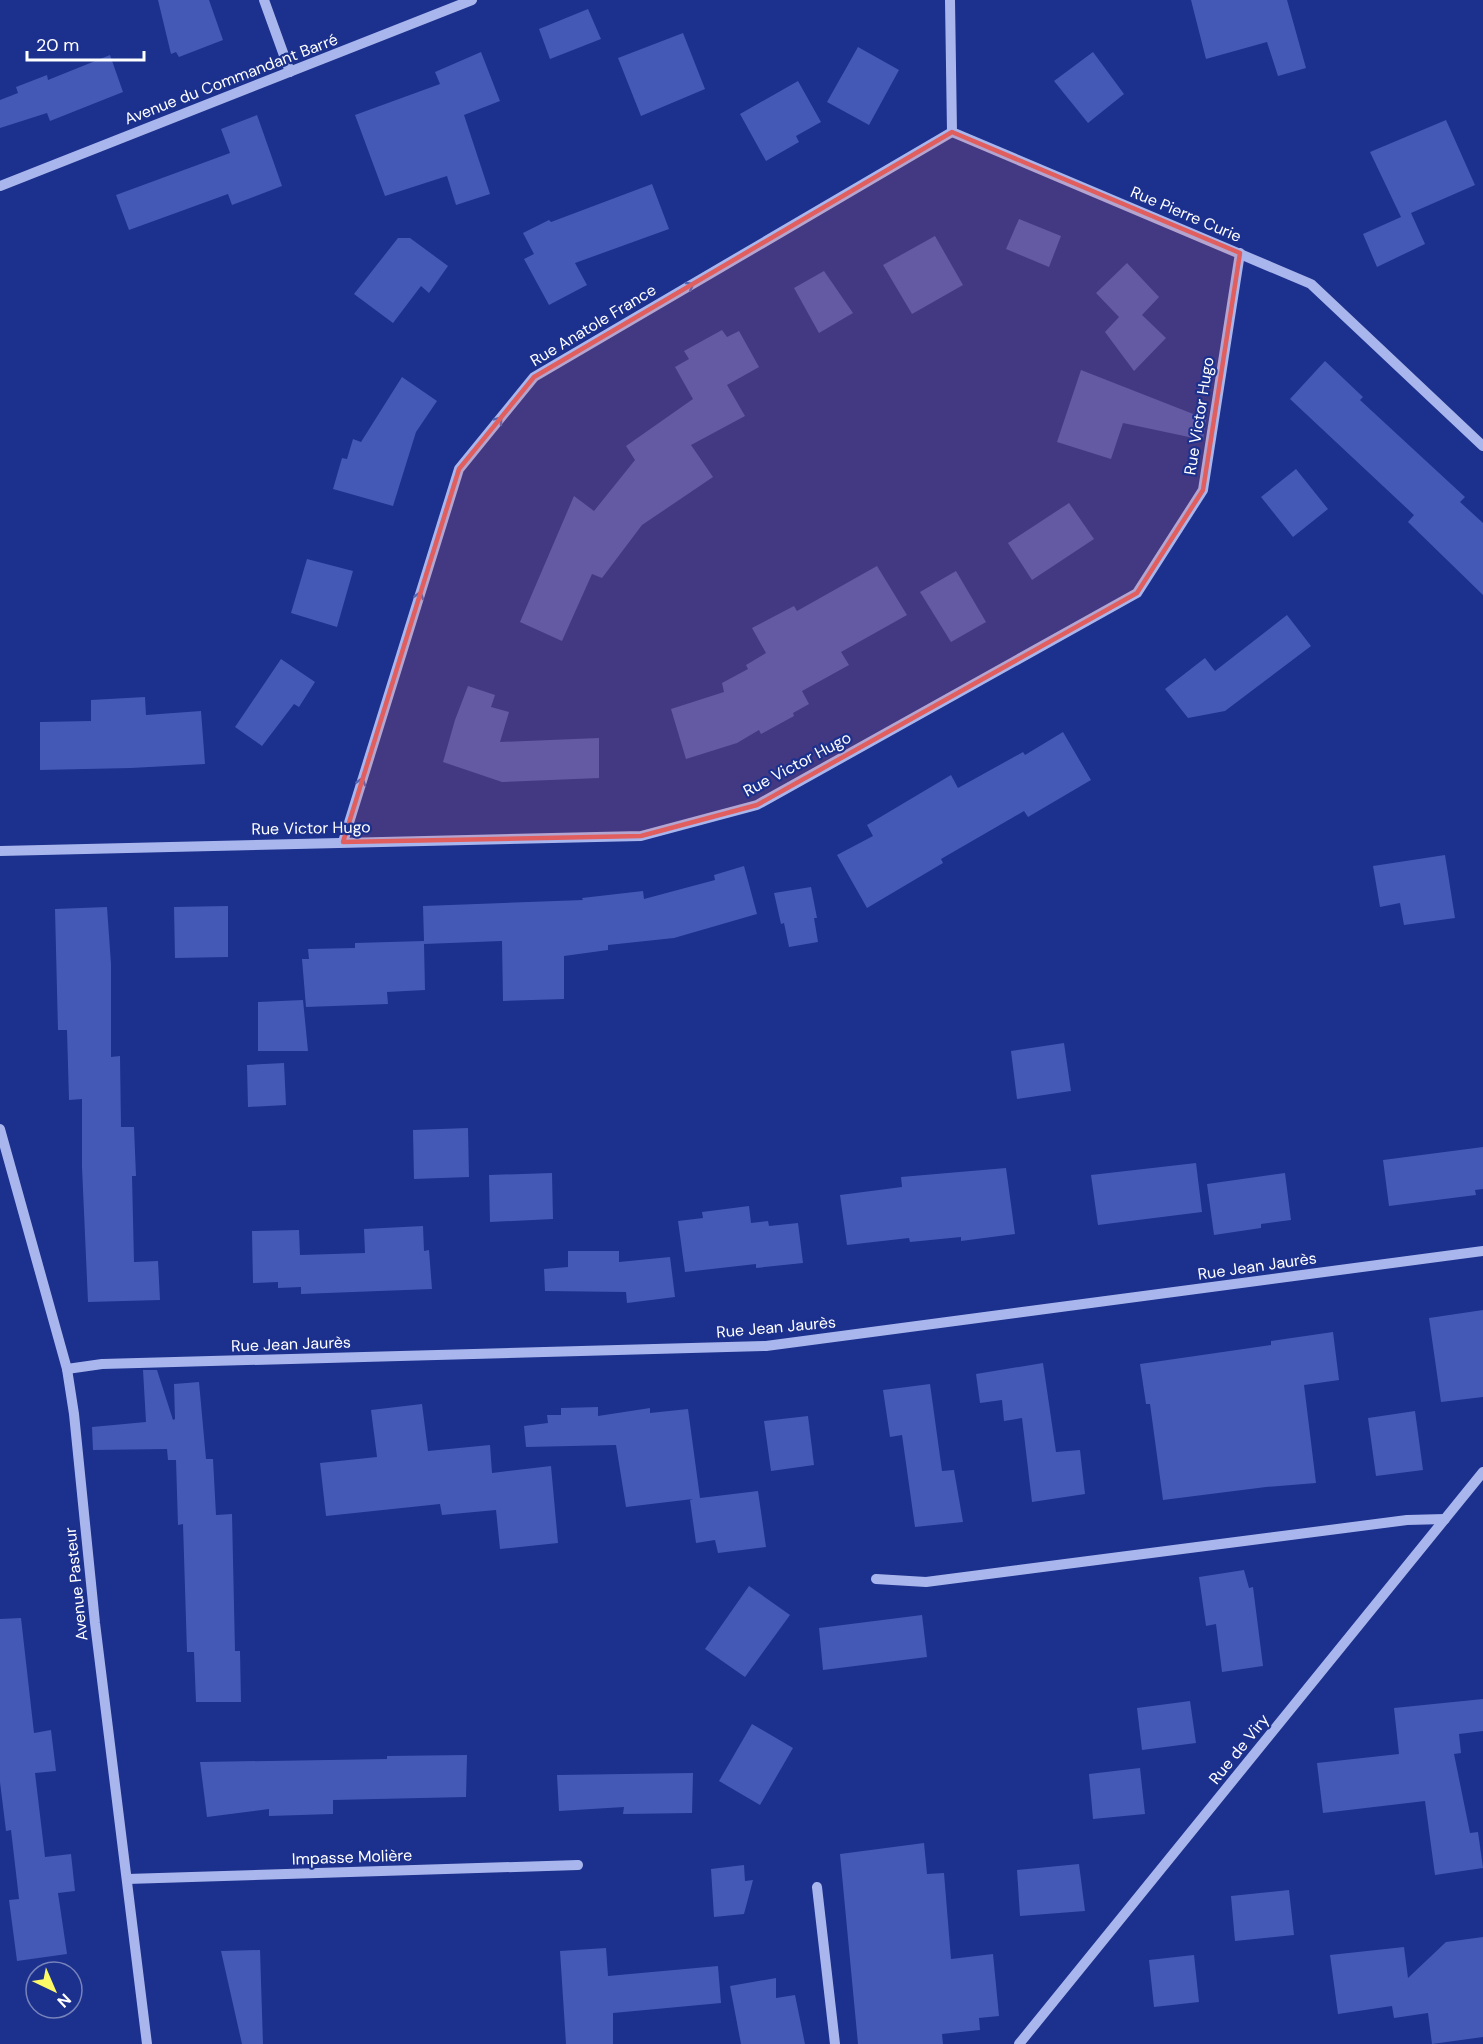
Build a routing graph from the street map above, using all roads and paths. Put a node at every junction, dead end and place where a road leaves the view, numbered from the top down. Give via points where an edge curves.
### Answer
1 (264, 0) edge
2 (472, 0) edge
3 (950, 0) edge
4 (290, 72) junction
5 (952, 132) junction
6 (0, 186) edge
7 (1240, 253) junction
8 (1483, 446) edge
9 (343, 842) junction
10 (0, 851) edge
11 (0, 1129) edge
12 (1483, 1251) edge
13 (67, 1369) junction
14 (1483, 1472) edge
15 (1445, 1519) junction
16 (876, 1579) dead end
17 (578, 1865) dead end
18 (128, 1879) junction
19 (817, 1887) dead end
20 (147, 2044) edge
21 (835, 2044) edge
22 (1018, 2044) edge

1 - 4 street
2 - 4 street, Avenue du Commandant Barré
3 - 5 street
4 - 6 street, Avenue du Commandant Barré
5 - 7 street, Rue Pierre Curie
9 -> 5 street, Rue Anatole France via 459,469 534,376
7 - 8 street, Rue Pierre Curie via 1311,284
7 - 9 street, Rue Victor Hugo via 1203,490 1137,593 757,805 641,836
9 - 10 street, Rue Victor Hugo
11 - 13 street, Avenue Pasteur
12 - 13 street, Rue Jean Jaurès via 766,1346 102,1364
13 - 18 street, Avenue Pasteur
14 - 15 street, Rue de Viry
15 - 16 street via 1407,1520 926,1582
15 - 22 street, Rue de Viry
17 - 18 street, Impasse Molière
18 - 20 street, Avenue Pasteur
19 - 21 street

